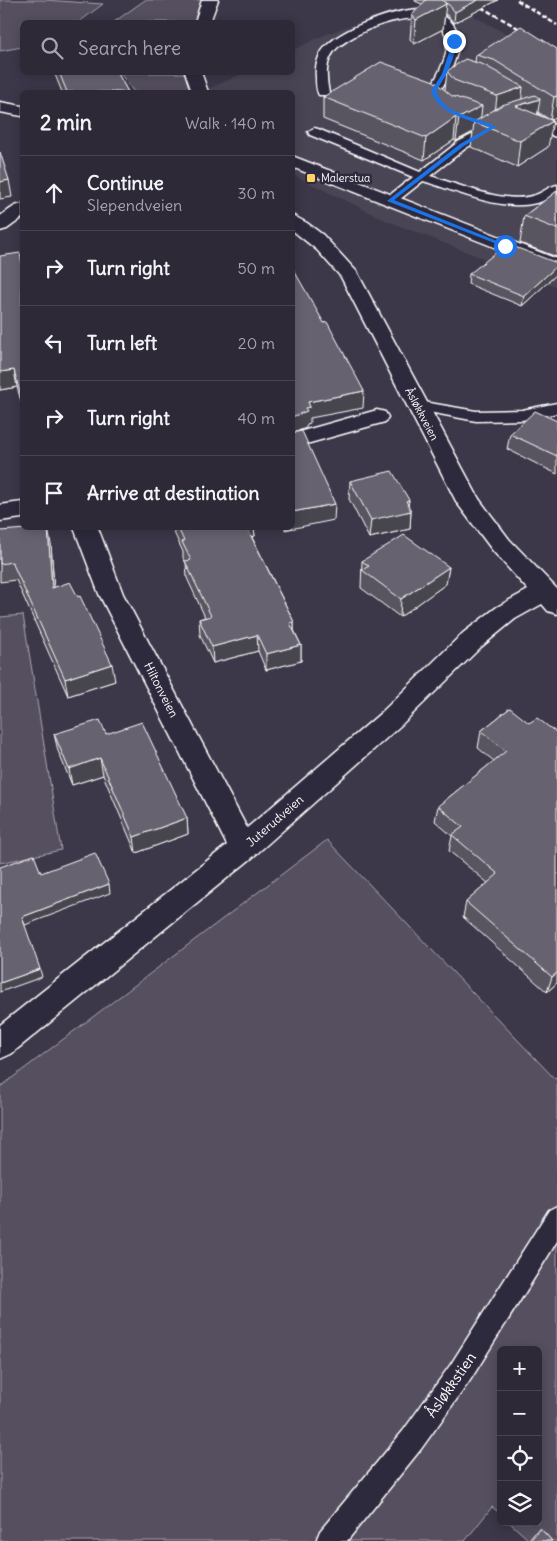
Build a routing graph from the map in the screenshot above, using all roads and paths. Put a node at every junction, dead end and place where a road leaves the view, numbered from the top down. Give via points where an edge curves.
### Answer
1 (211, 1) edge
2 (204, 20) edge
3 (194, 75) edge
4 (199, 90) edge
5 (324, 93) dead end
6 (0, 107) edge
7 (20, 112) edge
8 (451, 112) edge
9 (477, 121) edge
10 (494, 127) junction
11 (314, 132) dead end
12 (557, 133) edge
13 (295, 162) edge
14 (422, 177) junction
15 (557, 189) edge
16 (390, 201) junction
17 (20, 211) edge
18 (295, 224) edge
19 (0, 225) edge
20 (557, 266) edge
21 (418, 406) junction
22 (557, 408) edge
23 (377, 417) dead end
24 (295, 440) edge
25 (20, 510) edge
26 (0, 513) edge
27 (87, 530) edge
28 (550, 598) edge
29 (243, 849) junction
30 (0, 1044) edge
31 (557, 1218) edge
32 (330, 1541) edge

1 - 2 street
3 - 4 street
5 - 8 lane via 320,75 326,53 336,42 395,16 428,12 447,23 454,41 449,75 434,91 441,106
6 - 7 street
9 - 10 lane
10 - 12 lane via 521,116
10 - 14 lane via 462,145
11 - 14 lane
13 - 16 street
14 - 15 lane via 512,201 534,200
14 - 16 lane
16 - 20 street
17 - 19 street
18 - 21 street, Åsløkkveien via 335,256 350,276
21 - 22 lane via 476,416 522,415
21 - 28 street, Åsløkkveien via 469,503 501,545
23 - 24 street
25 - 26 street
27 - 29 street, Hiltonveien via 112,594
28 - 29 street, Juterudveien via 506,613 472,640 391,719
29 - 30 street, Juterudveien
31 - 32 lane, Åsløkkstien via 460,1373 412,1440

